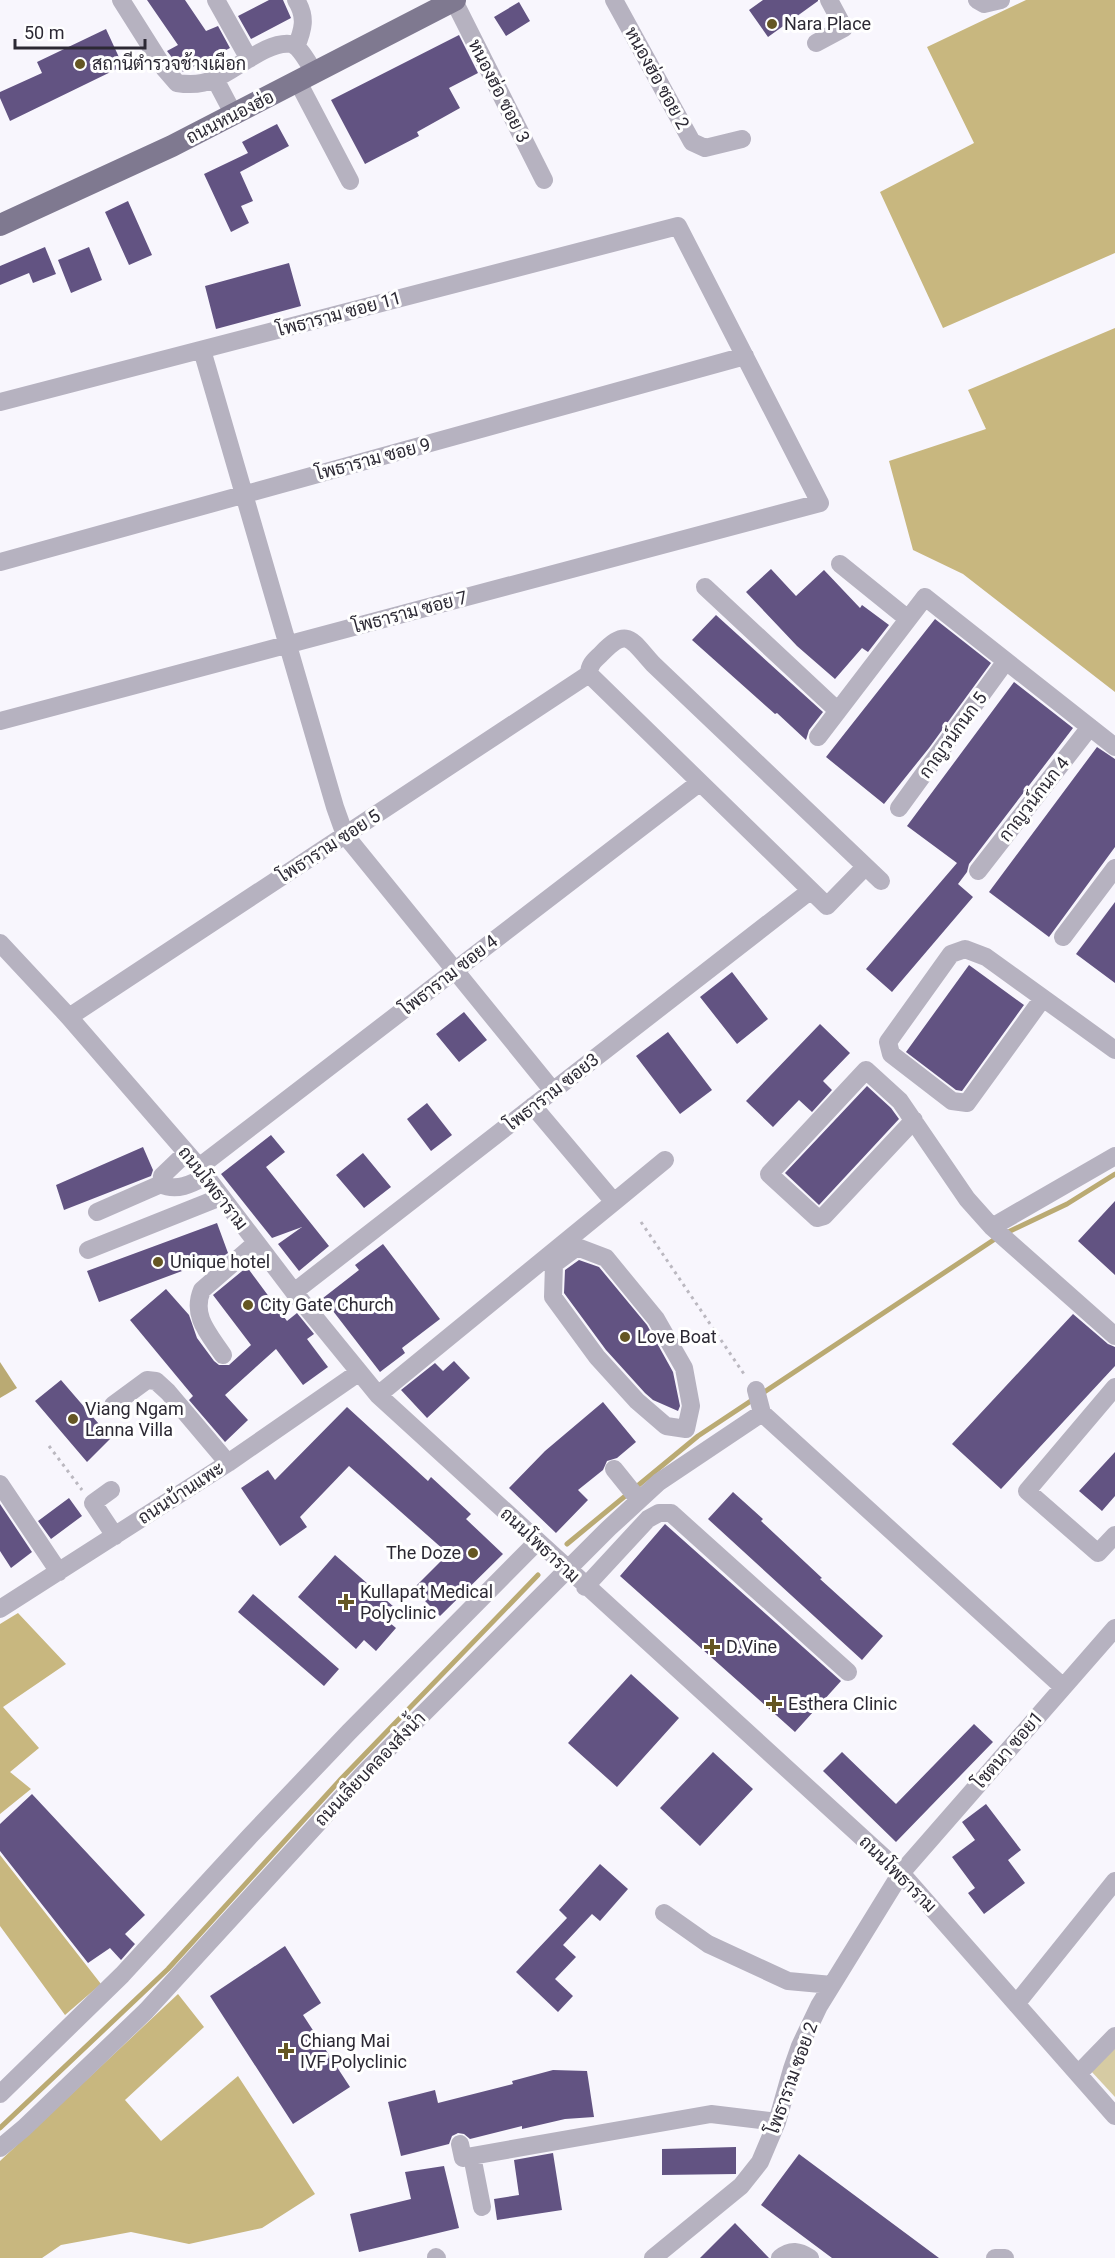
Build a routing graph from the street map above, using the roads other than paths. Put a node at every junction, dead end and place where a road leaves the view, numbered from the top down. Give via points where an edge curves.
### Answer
1 (121, 0) edge
2 (216, 0) edge
3 (296, 0) edge
4 (454, 0) edge
5 (614, 0) edge
6 (829, 0) edge
7 (977, 0) edge
8 (1000, 0) edge
9 (816, 43) dead end
10 (296, 47) junction
11 (249, 59) junction
12 (306, 77) junction
13 (215, 79) junction
14 (234, 115) junction
15 (741, 139) dead end
16 (544, 180) dead end
17 (350, 181) dead end
18 (0, 225) edge
19 (201, 350) junction
20 (745, 356) junction
21 (0, 402) edge
22 (245, 494) junction
23 (0, 562) edge
24 (840, 564) dead end
25 (705, 587) dead end
26 (908, 619) junction
27 (288, 644) junction
28 (1006, 661) junction
29 (589, 674) junction
30 (838, 711) junction
31 (0, 721) edge
32 (1090, 727) junction
33 (818, 737) dead end
34 (1115, 747) edge
35 (699, 783) junction
36 (899, 808) dead end
37 (345, 835) junction
38 (865, 867) junction
39 (1115, 867) edge
40 (978, 871) dead end
41 (881, 881) dead end
42 (810, 891) junction
43 (1063, 937) dead end
44 (0, 943) edge
45 (455, 970) junction
46 (1043, 998) junction
47 (69, 1017) junction
48 (1115, 1050) edge
49 (553, 1091) junction
50 (533, 1106) junction
51 (914, 1120) junction
52 (186, 1153) junction
53 (1115, 1156) edge
54 (665, 1160) dead end
55 (202, 1172) junction
56 (160, 1184) junction
57 (221, 1197) junction
58 (614, 1202) junction
59 (97, 1212) dead end
60 (992, 1227) junction
61 (256, 1243) junction
62 (88, 1250) dead end
63 (294, 1293) junction
64 (1115, 1336) edge
65 (223, 1355) dead end
66 (358, 1374) junction
67 (1115, 1387) edge
68 (756, 1390) road end
69 (378, 1395) junction
70 (113, 1405) dead end
71 (762, 1413) junction
72 (686, 1430) junction
73 (702, 1453) junction
74 (228, 1463) junction
75 (614, 1469) dead end
76 (0, 1484) edge
77 (111, 1490) dead end
78 (639, 1500) junction
79 (1115, 1535) edge
80 (115, 1536) junction
81 (537, 1542) junction
82 (566, 1569) junction
83 (60, 1572) junction
84 (585, 1587) junction
85 (0, 1609) edge
86 (1115, 1628) edge
87 (848, 1672) dead end
88 (1063, 1687) junction
89 (901, 1873) junction
90 (1115, 1881) edge
91 (664, 1913) dead end
92 (832, 1985) junction
93 (1016, 2004) junction
94 (1115, 2036) edge
95 (1078, 2074) junction
96 (0, 2094) edge
97 (1115, 2116) edge
98 (777, 2122) junction
99 (0, 2148) edge
100 (482, 2207) dead end
101 (653, 2258) edge
102 (780, 2258) edge
103 (810, 2258) edge
104 (995, 2258) edge
105 (1005, 2258) edge

1 - 13 street via 177,83 192,85
2 - 11 street
3 - 10 street via 302,9 304,28
4 - 12 main road, ถนนหนองฮ่อ
4 - 16 street, หนองฮ่อ ซอย 3
5 - 15 street, หนองฮ่อ ซอย 2 via 692,142 705,148
6 - 9 street via 844,28
7 - 8 street via 984,4
10 - 11 street via 276,46
10 - 12 street
11 - 13 street
12 - 14 main road, ถนนหนองฮ่อ
12 - 17 street
13 - 14 street
14 - 18 main road, ถนนหนองฮ่อ
19 - 20 street, โพธาราม ซอย 11 via 678,226
19 - 21 street, โพธาราม ซอย 11
19 - 22 street
20 - 22 street, โพธาราม ซอย 9
20 - 27 street, โพธาราม ซอย 7 via 820,503
22 - 23 street, โพธาราม ซอย 9
22 - 27 street
24 - 26 street
25 - 30 street
26 - 28 street via 924,597
26 - 30 street
27 - 31 street, โพธาราม ซอย 7
27 - 37 street
28 - 32 street
28 - 36 street, กาญวน์กนก 5
29 - 35 street
29 - 37 street, โพธาราม ซอย 5
29 - 38 street via 591,663 614,641 621,637 633,642
30 - 33 street
32 - 34 street
32 - 40 street, กาญวน์กนก 4
35 - 42 street
35 - 45 street, โพธาราม ซอย 4
37 - 45 street
37 - 47 street, โพธาราม ซอย 5
38 - 41 street
38 - 42 street via 827,906
39 - 43 street
42 - 49 street, โพธาราม ซอย3
44 - 47 street, ถนนโพธาราม
45 - 49 street
45 - 55 street, โพธาราม ซอย 4
46 - 46 street via 967,1103 952,1101 891,1054 888,1042 951,954 965,949 986,957
46 - 48 street
47 - 52 street, ถนนโพธาราม
49 - 50 street, โพธาราม ซอย3
50 - 58 street
50 - 63 street, โพธาราม ซอย3
51 - 51 street via 900,1101 866,1070 769,1174 817,1218 824,1216
51 - 60 street via 967,1199
52 - 55 street, ถนนโพธาราม
52 - 56 street via 162,1176
53 - 60 street
54 - 58 street
55 - 56 street, โพธาราม ซอย 4 via 191,1184
55 - 57 street, ถนนโพธาราม
56 - 59 street
57 - 61 street, ถนนโพธาราม
57 - 62 street
58 - 69 street
60 - 64 street
61 - 63 street, ถนนโพธาราม
61 - 65 street via 201,1290 198,1300 197,1313
63 - 66 street, ถนนโพธาราม
66 - 69 street, ถนนโพธาราม
66 - 74 street, ถนนบ้านแพะ
67 - 79 street via 1027,1491 1098,1553
68 - 71 street
69 - 81 street, ถนนโพธาราม
70 - 74 street via 147,1380 156,1382
71 - 73 street, ถนนเลียบคลองส่งน้ำ
71 - 88 street
72 - 72 street via 666,1426 637,1401 597,1357 553,1297 554,1264 576,1247 606,1258 656,1319 684,1368 691,1406
72 - 73 street
73 - 78 street, ถนนเลียบคลองส่งน้ำ
74 - 80 street, ถนนบ้านแพะ
75 - 78 street
76 - 83 street
77 - 80 street via 93,1503
78 - 82 street, ถนนเลียบคลองส่งน้ำ
80 - 83 street, ถนนบ้านแพะ
81 - 82 street, ถนนโพธาราม
81 - 96 street via 334,1748 122,1975
82 - 84 street, ถนนโพธาราม
82 - 99 street, ถนนเลียบคลองส่งน้ำ via 364,1773 146,2011
83 - 85 street, ถนนบ้านแพะ
84 - 87 street via 648,1518 659,1512 671,1513
84 - 89 street, ถนนโพธาราม
86 - 88 street, โชตนา ซอย1
88 - 89 street, โชตนา ซอย1
89 - 92 street, โพธาราม ซอย 2
89 - 93 street, ถนนโพธาราม
90 - 93 street
91 - 92 street via 708,1944 788,1981
92 - 98 street, โพธาราม ซอย 2 via 800,2046
93 - 95 street, ถนนโพธาราม
94 - 95 street
95 - 97 street, ถนนโพธาราม
98 - 100 street via 711,2114 466,2150
98 - 101 street, โพธาราม ซอย 2 via 760,2162 741,2186
102 - 103 street via 798,2251
104 - 105 street

